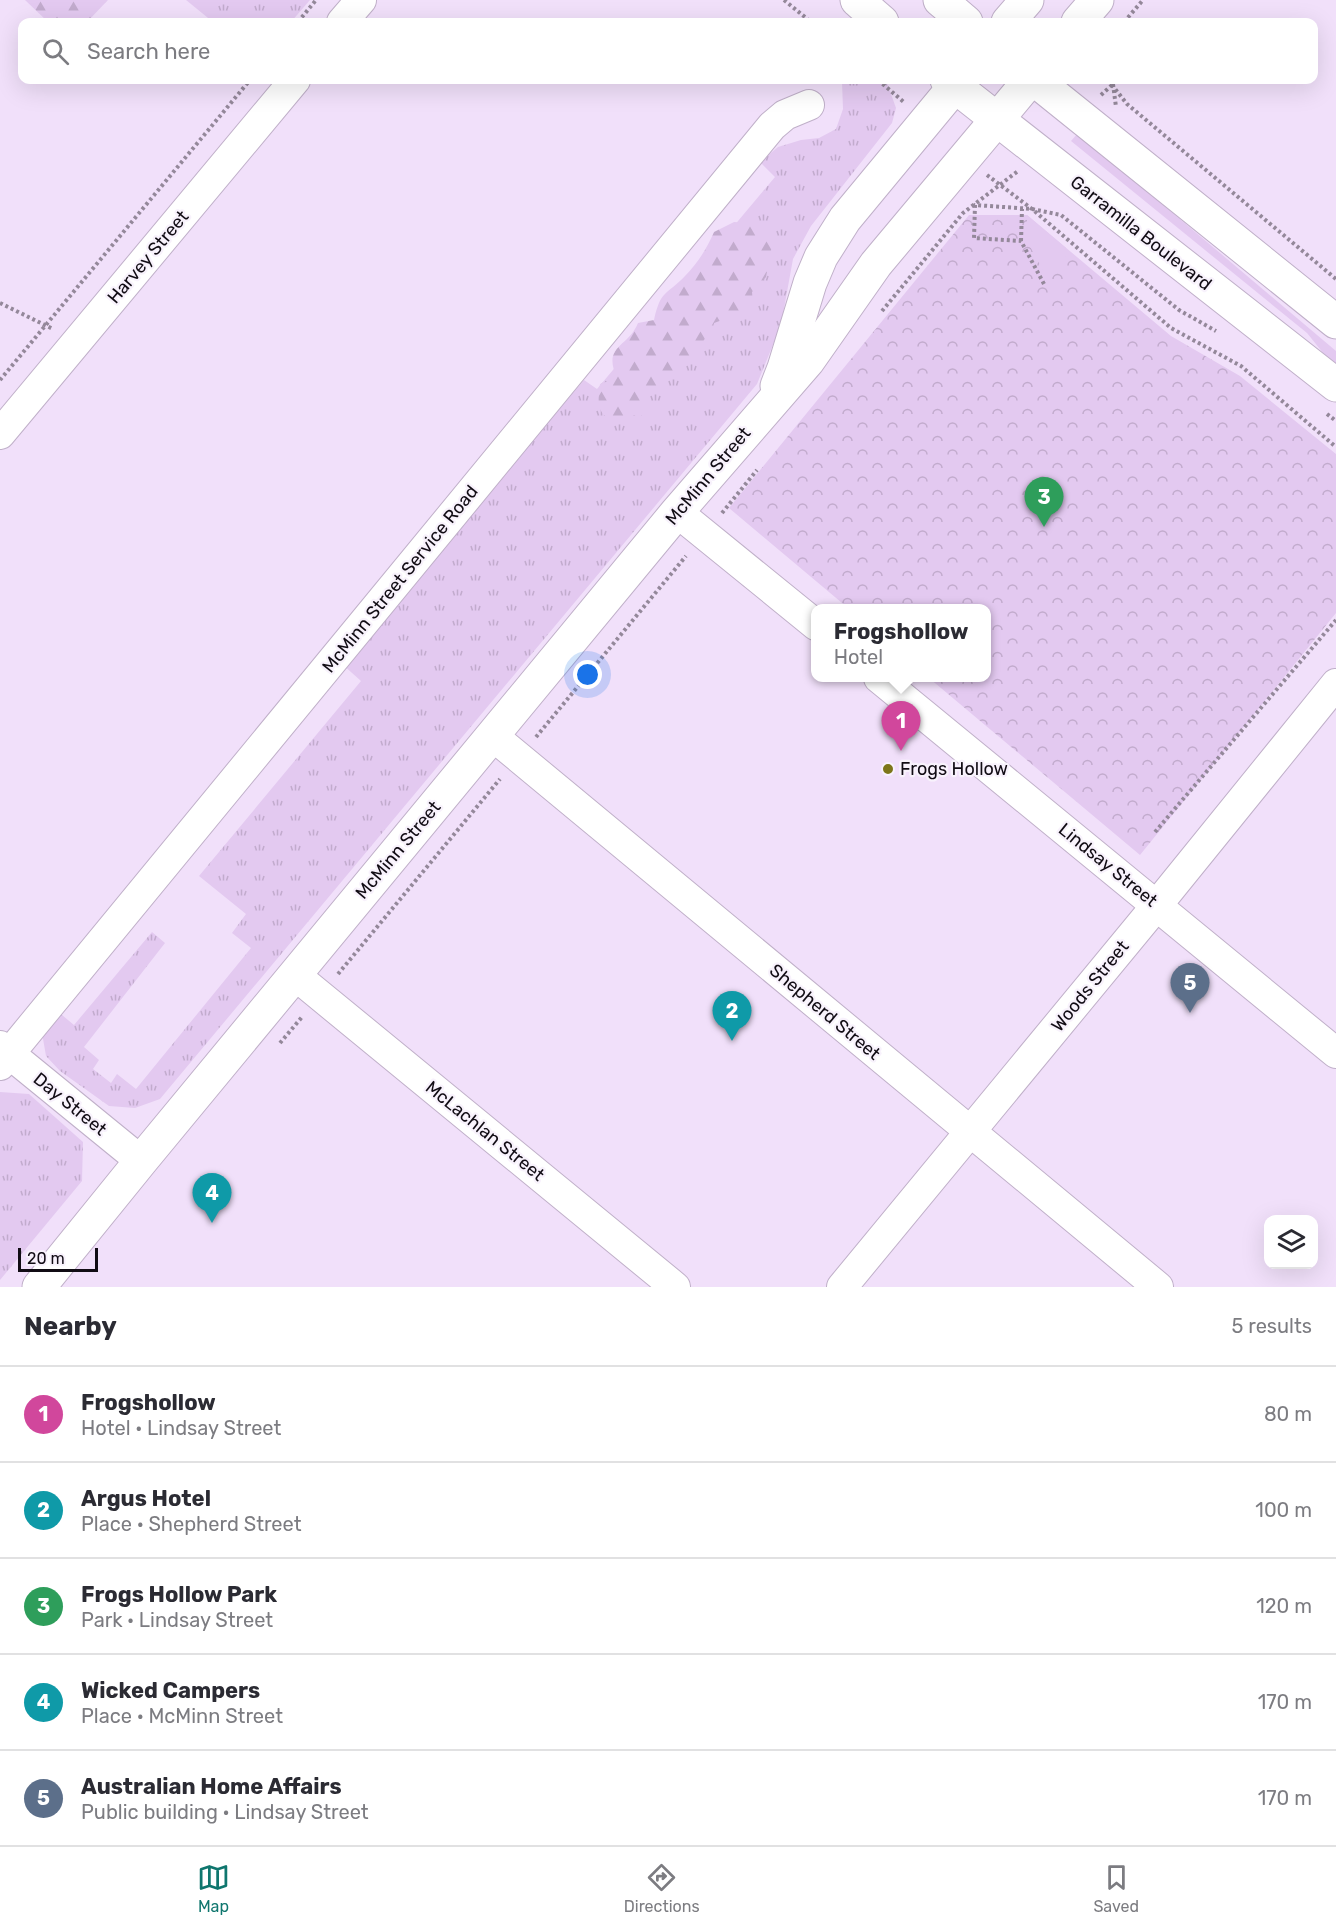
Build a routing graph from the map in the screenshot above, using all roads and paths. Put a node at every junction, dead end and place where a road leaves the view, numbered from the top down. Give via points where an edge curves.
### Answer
1 (316, 0) edge
2 (361, 0) edge
3 (784, 0) edge
4 (857, 0) edge
5 (940, 0) edge
6 (1027, 0) edge
7 (1097, 0) edge
8 (1143, 0) edge
9 (301, 18) edge
10 (345, 18) edge
11 (806, 18) edge
12 (877, 18) edge
13 (961, 18) edge
14 (1011, 18) edge
15 (1081, 18) edge
16 (1127, 18) edge
17 (247, 84) edge
18 (292, 84) edge
19 (952, 84) edge
20 (956, 84) edge
21 (1027, 84) edge
22 (1040, 84) edge
23 (1111, 84) edge
24 (1114, 84) edge
25 (809, 105) dead end
26 (1081, 117) junction
27 (996, 119) junction
28 (1039, 153) junction
29 (975, 205) junction
30 (1023, 209) junction
31 (1032, 209) junction
32 (1021, 241) junction
33 (1336, 279) edge
34 (1044, 284) dead end
35 (0, 303) edge
36 (878, 316) dead end
37 (1336, 322) edge
38 (45, 325) junction
39 (1216, 332) dead end
40 (78, 341) junction
41 (0, 380) edge
42 (1327, 396) edge
43 (759, 415) junction
44 (1336, 421) edge
45 (0, 434) edge
46 (1336, 447) edge
47 (760, 465) dead end
48 (677, 512) junction
49 (704, 534) junction
50 (1336, 620) edge
51 (811, 621) edge
52 (884, 682) edge
53 (1336, 684) edge
54 (492, 736) junction
55 (518, 758) junction
56 (1155, 832) dead end
57 (1157, 905) junction
58 (295, 975) junction
59 (320, 995) junction
60 (275, 1050) dead end
61 (1336, 1053) edge
62 (3, 1055) edge
63 (970, 1132) junction
64 (141, 1161) junction
65 (39, 1287) edge
66 (675, 1287) edge
67 (842, 1287) edge
68 (1158, 1287) edge

1 - 9 path
2 - 10 street
3 - 11 path
4 - 12 street
5 - 13 street
6 - 14 street
7 - 15 street
8 - 16 path
17 - 38 path
18 - 40 street, Harvey Street
19 - 43 street, McMinn Street via 830,241 810,283 777,385
20 - 27 street, Garramilla Boulevard
21 - 27 street, McMinn Street
22 - 26 street
23 - 26 path
24 - 33 path via 1127,104
25 - 62 street, McMinn Street Service Road via 785,115 772,126
26 - 37 street
27 - 28 street, Garramilla Boulevard
27 - 43 street, McMinn Street via 876,264 813,354
28 - 29 path
28 - 42 street, Garramilla Boulevard
29 - 30 path
29 - 32 path via 974,238
29 - 36 path via 963,213
30 - 31 path
30 - 32 path
31 - 39 path via 1061,215 1179,310
31 - 46 path via 1171,328 1241,366
32 - 34 path
35 - 38 path
38 - 40 path
38 - 41 path
40 - 45 street, Harvey Street
42 - 44 path
43 - 48 street, McMinn Street
47 - 49 path
48 - 49 street
48 - 54 street, McMinn Street
49 - 51 street
49 - 55 path
50 - 56 path
52 - 57 street, Lindsay Street
53 - 57 street, Woods Street
54 - 55 street, Shepherd Street
54 - 58 street, McMinn Street
55 - 59 path
55 - 63 street, Shepherd Street
57 - 61 street, Lindsay Street
57 - 63 street, Woods Street
58 - 59 street, McLachlan Street
58 - 64 street, McMinn Street
59 - 60 path
59 - 66 street, McLachlan Street
62 - 64 street, Day Street
63 - 67 street, Woods Street
63 - 68 street, Shepherd Street
64 - 65 street, McMinn Street

